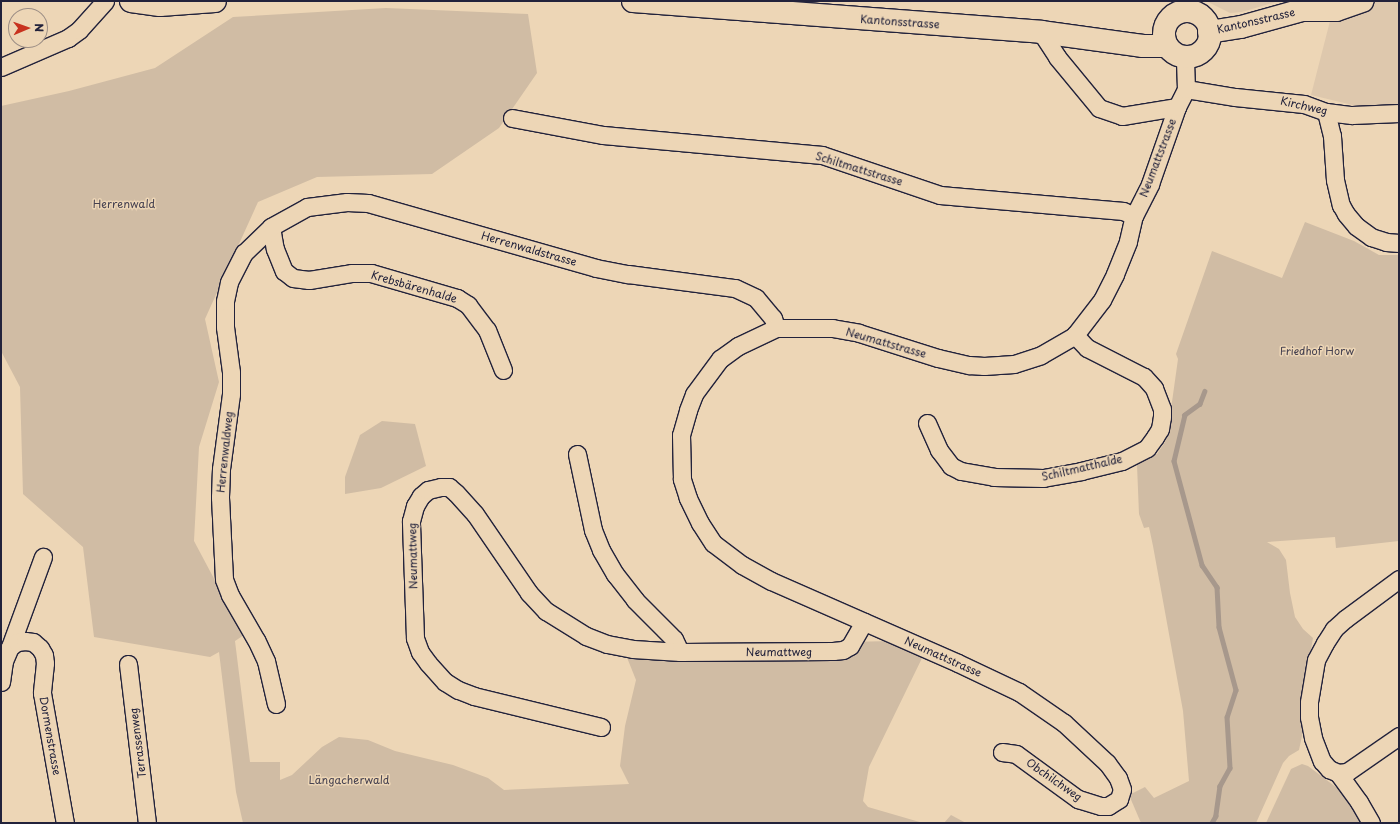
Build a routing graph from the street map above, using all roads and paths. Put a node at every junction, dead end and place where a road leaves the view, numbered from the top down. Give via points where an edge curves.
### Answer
1 (105, 1) edge
2 (131, 1) edge
3 (215, 1) edge
4 (633, 1) edge
5 (1362, 1) edge
6 (667, 3) edge
7 (1309, 6) edge
8 (1175, 7) edge
9 (1041, 32) junction
10 (1209, 32) junction
11 (1176, 52) junction
12 (1, 67) edge
13 (1186, 89) junction
14 (1177, 107) junction
15 (1326, 112) junction
16 (1399, 113) edge
17 (512, 118) dead end
18 (1134, 216) junction
19 (271, 227) junction
20 (1399, 243) edge
21 (776, 328) junction
22 (1075, 335) junction
23 (503, 370) dead end
24 (927, 423) dead end
25 (577, 454) dead end
26 (43, 557) dead end
27 (1399, 579) edge
28 (864, 622) junction
29 (10, 648) junction
30 (680, 652) junction
31 (128, 664) dead end
32 (1, 682) edge
33 (276, 704) dead end
34 (600, 727) dead end
35 (1399, 736) edge
36 (1002, 752) dead end
37 (1338, 773) junction
38 (1122, 789) joint
39 (65, 823) edge
40 (147, 823) edge
41 (1371, 823) edge

1 - 12 street via 79,30 68,38
2 - 3 main road via 160,5
4 - 6 main road, Kantonsstrasse
5 - 7 main road, Kantonsstrasse via 1336,10
6 - 9 main road, Kantonsstrasse
7 - 10 main road, Kantonsstrasse via 1241,27
8 - 10 main road via 1198,14 1208,25
8 - 11 main road via 1164,31
9 - 11 main road, Kantonsstrasse
9 - 14 street via 1057,57 1099,108 1122,116
10 - 11 main road via 1207,45 1203,50 1191,57
11 - 13 street, Neumattstrasse
13 - 14 street, Neumattstrasse
13 - 15 street, Kirchweg via 1304,104
14 - 18 street, Neumattstrasse via 1150,184
15 - 16 street, Kirchweg via 1352,115
15 - 20 street via 1332,136 1335,180 1346,214 1356,226 1371,237
17 - 18 street, Schiltmattstrasse via 603,136 822,155 940,195 1123,211
18 - 22 street, Neumattstrasse via 1128,241 1115,274 1102,300
19 - 21 street, Herrenwaldstrasse via 307,207 347,202 368,203 596,268 735,288 747,292 766,308
19 - 23 street, Krebsbärenhalde via 275,249 284,271 293,278 309,280 352,273 371,273 457,298 468,305 487,330
19 - 33 street, Herrenwaldweg via 244,253 230,282 225,301 231,394 220,497 224,579 266,661
21 - 22 street, Neumattstrasse via 832,328 859,333 938,358 984,366 1014,364 1041,355
21 - 28 street, Neumattstrasse via 738,346 720,359 694,394 681,435 684,486 700,523 713,543 742,565 771,581
22 - 24 street, Schiltmatthalde via 1087,348 1144,377 1154,388 1162,409 1162,417 1160,429 1147,448 1122,461 1081,471 1043,478 994,477 961,471 951,466 939,450
25 - 30 street via 593,530 601,550 635,600 674,639
26 - 29 street
27 - 37 street via 1334,629 1316,660 1309,702 1313,738 1322,761
28 - 30 street, Neumattweg via 850,646 833,652
28 - 38 street, Neumattstrasse via 1019,692 1064,723 1089,746 1115,774
29 - 32 street via 4,661
29 - 39 street, Dormenstrasse via 17,642 33,642 44,655 42,693
30 - 34 street, Neumattweg via 633,649 607,644 564,624 546,611 529,593 475,514 456,493 449,487 441,487 428,490 421,496 415,506 411,522 415,638 420,652 428,663 445,682 474,696
31 - 40 street, Terrassenweg
35 - 37 street via 1347,772
36 - 38 street, Obchilchweg via 1016,754 1078,799 1091,804 1112,804 1119,799
37 - 41 street

